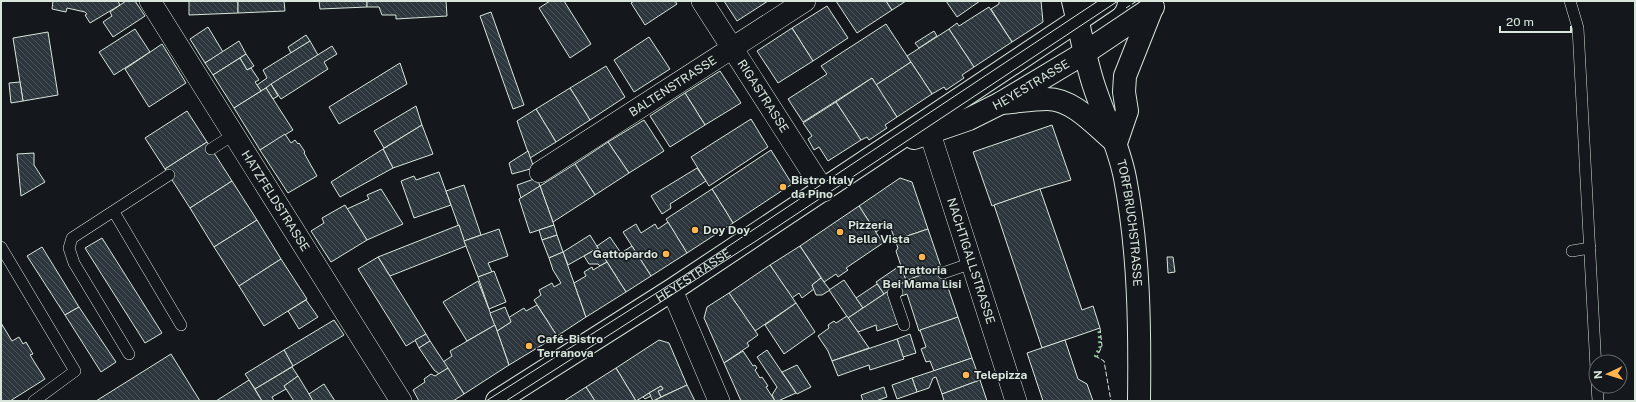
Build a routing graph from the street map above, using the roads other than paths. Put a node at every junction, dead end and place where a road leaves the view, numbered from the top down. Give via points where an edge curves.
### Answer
1 (150, 1) edge
2 (702, 1) edge
3 (805, 1) edge
4 (1106, 1) edge
5 (1570, 1) edge
6 (1158, 5) edge
7 (1076, 10) edge
8 (732, 47) junction
9 (1086, 52) junction
10 (1001, 103) junction
11 (928, 127) junction
12 (233, 135) junction
13 (1116, 143) junction
14 (211, 149) dead end
15 (540, 172) dead end
16 (169, 176) dead end
17 (824, 191) junction
18 (114, 212) junction
19 (1, 247) edge
20 (1590, 248) junction
21 (1572, 251) dead end
22 (972, 263) junction
23 (943, 273) dead end
24 (672, 290) junction
25 (897, 292) dead end
26 (181, 325) dead end
27 (904, 325) dead end
28 (129, 354) dead end
29 (1595, 354) edge
30 (34, 401) edge
31 (401, 401) edge
32 (496, 401) edge
33 (719, 401) edge
34 (1016, 401) edge
35 (1139, 401) edge

1 - 12 street, HATZFELDSTRASSE
2 - 8 street, RIGASTRASSE
3 - 8 street, BALTENSTRASSE
4 - 7 street, HEYESTRASSE
5 - 20 lane via 1578,28
6 - 9 street, HEYESTRASSE
6 - 13 street via 1125,76 1127,112
7 - 9 street, TORFBRUCHSTRASSE
7 - 11 street, HEYESTRASSE
8 - 15 street, BALTENSTRASSE
8 - 17 street, RIGASTRASSE
9 - 10 street, HEYESTRASSE
9 - 13 street, TORFBRUCHSTRASSE via 1094,86
10 - 11 street, HEYESTRASSE via 969,119
10 - 13 street via 1048,99 1061,101 1083,114
11 - 17 street, HEYESTRASSE via 888,147
11 - 22 street, NACHTIGALLSTRASSE
12 - 14 lane
12 - 31 street, HATZFELDSTRASSE
13 - 35 street, TORFBRUCHSTRASSE via 1125,177 1134,240
16 - 18 lane
17 - 24 street, HEYESTRASSE
18 - 26 lane
18 - 28 lane via 72,238 69,248 74,263
19 - 30 lane via 75,372
20 - 21 lane
20 - 29 lane
22 - 23 lane
22 - 34 street, NACHTIGALLSTRASSE
24 - 32 street, HEYESTRASSE
24 - 33 street
25 - 27 lane via 893,293

